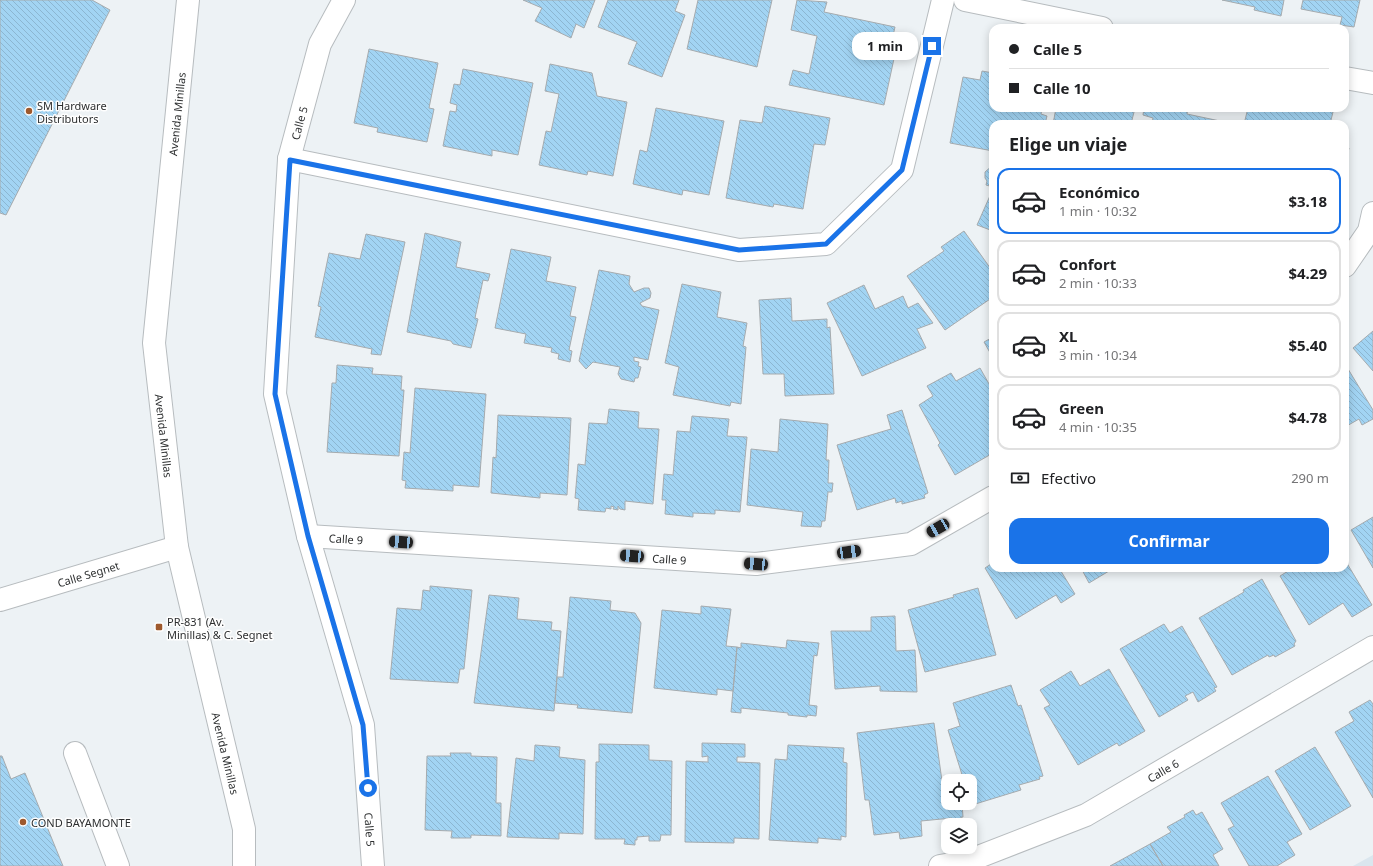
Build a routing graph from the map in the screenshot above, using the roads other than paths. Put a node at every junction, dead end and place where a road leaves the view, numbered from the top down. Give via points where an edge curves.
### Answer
1 (188, 0) edge
2 (344, 0) edge
3 (943, 0) edge
4 (965, 0) edge
5 (1082, 24) edge
6 (1349, 79) edge
7 (1373, 83) edge
8 (290, 160) junction
9 (1373, 213) edge
10 (1349, 260) edge
11 (989, 499) edge
12 (308, 536) junction
13 (177, 547) junction
14 (0, 600) edge
15 (1373, 647) edge
16 (75, 753) dead end
17 (118, 866) edge
18 (244, 866) edge
19 (373, 866) edge
20 (940, 866) edge

1 - 13 street, Avenida Minillas via 154,344
2 - 8 street, Calle 5 via 320,44
3 - 8 street via 902,170 826,244 739,250
4 - 5 street
6 - 7 street
8 - 12 street, Calle 5 via 275,394
9 - 10 street via 1369,231
11 - 12 street, Calle 9 via 911,544 756,564
12 - 19 street, Calle 5 via 363,725
13 - 14 street, Calle Segnet
13 - 18 street, Avenida Minillas via 244,829
15 - 20 street, Calle 6 via 1086,815 968,861
16 - 17 street

